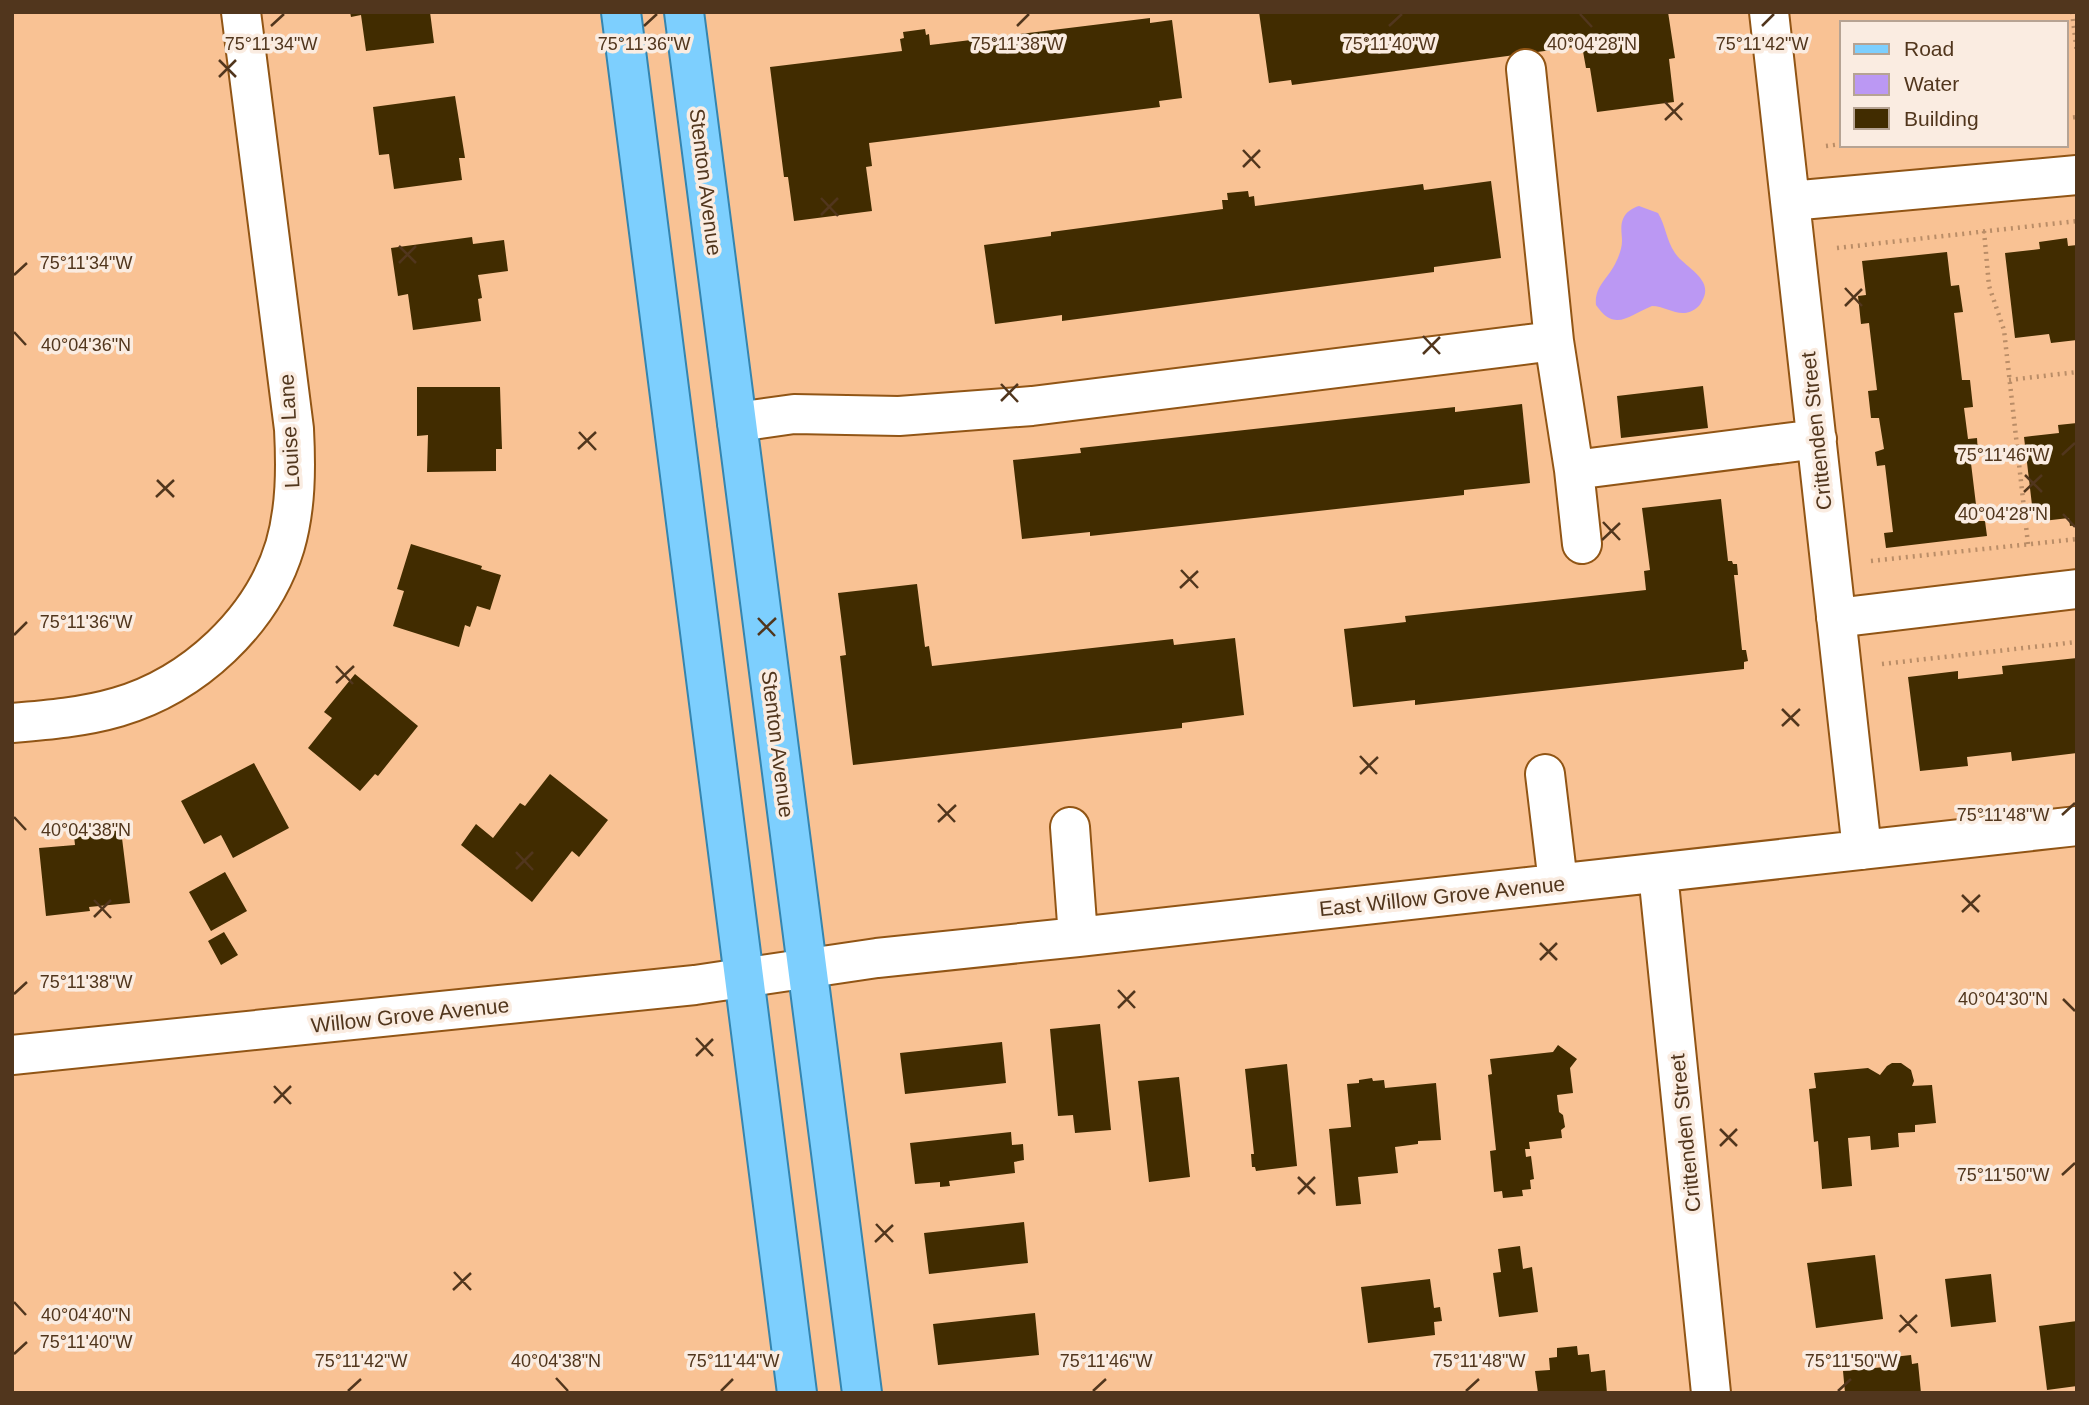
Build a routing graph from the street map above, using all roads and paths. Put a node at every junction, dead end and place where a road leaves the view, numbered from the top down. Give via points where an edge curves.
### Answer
1 (241, 12) edge
2 (621, 12) edge
3 (684, 12) edge
4 (1769, 12) edge
5 (2072, 12) edge
6 (2077, 53) edge
7 (1526, 69) dead end
8 (1840, 144) edge
9 (1826, 146) dead end
10 (2077, 174) edge
11 (1790, 201) junction
12 (2077, 221) edge
13 (1984, 231) junction
14 (1837, 248) dead end
15 (1555, 341) junction
16 (2077, 372) edge
17 (2009, 380) junction
18 (737, 422) junction
19 (1817, 439) junction
20 (1574, 470) junction
21 (2077, 538) edge
22 (1582, 544) dead end
23 (2028, 544) junction
24 (1871, 561) dead end
25 (2077, 589) edge
26 (1836, 618) junction
27 (2077, 642) edge
28 (1882, 664) dead end
29 (12, 723) edge
30 (1545, 774) dead end
31 (2077, 826) edge
32 (1070, 827) dead end
33 (1862, 850) junction
34 (1658, 873) junction
35 (1558, 883) junction
36 (1079, 937) junction
37 (807, 968) junction
38 (744, 979) junction
39 (12, 1055) edge
40 (797, 1393) edge
41 (862, 1393) edge
42 (1711, 1393) edge

1 - 29 street, Louise Lane via 294,429 296,474 285,546 273,575 239,628 194,670 118,707
2 - 38 main road
3 - 18 main road, Stenton Avenue
4 - 11 street, Crittenden Street
5 - 6 path
7 - 15 street
8 - 9 path
10 - 11 street
11 - 19 street, Crittenden Street
12 - 13 path
13 - 14 path
13 - 17 path via 1989,286 2004,330
15 - 18 street via 1032,405 899,416 794,414
15 - 20 street
16 - 17 path
17 - 23 path
18 - 37 main road, Stenton Avenue
19 - 20 street
19 - 26 street, Crittenden Street
20 - 22 street
21 - 23 path
23 - 24 path
25 - 26 street
26 - 33 street, Crittenden Street
27 - 28 path
30 - 35 street
31 - 33 street, East Willow Grove Avenue
32 - 36 street
33 - 34 street, East Willow Grove Avenue
34 - 35 street, East Willow Grove Avenue
34 - 42 street, Crittenden Street
35 - 36 street, East Willow Grove Avenue
36 - 37 street, East Willow Grove Avenue
37 - 38 street, Willow Grove Avenue
37 - 41 main road, Stenton Avenue
38 - 39 street, Willow Grove Avenue
38 - 40 main road

